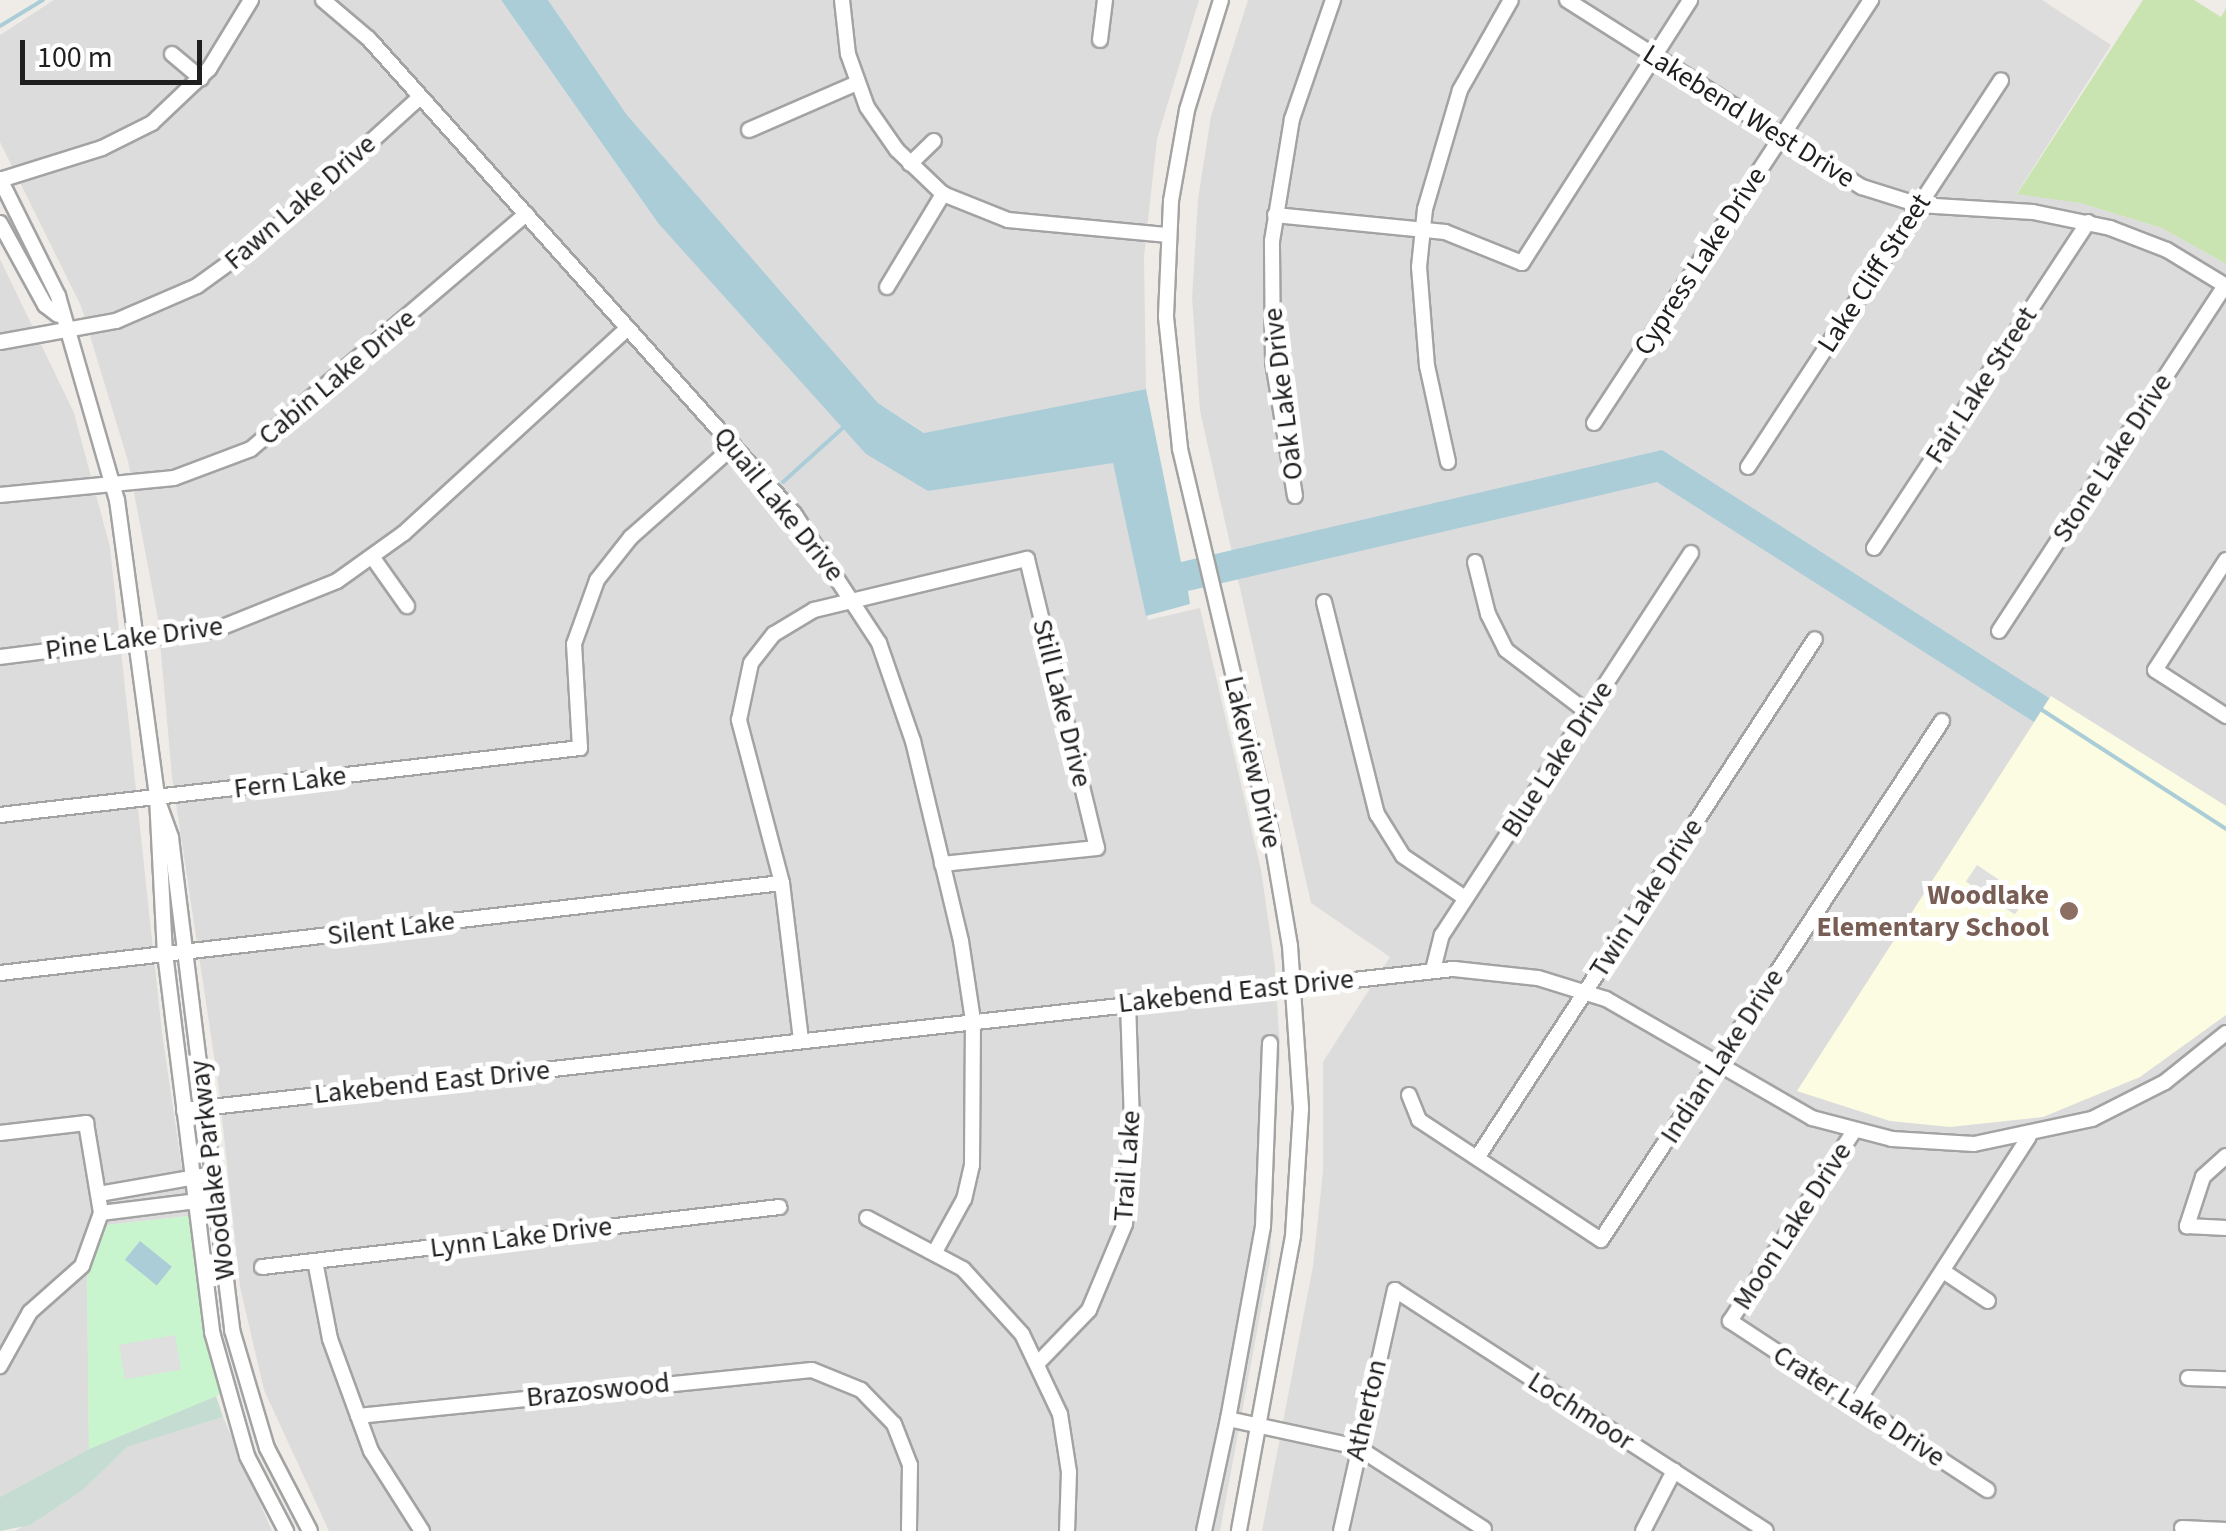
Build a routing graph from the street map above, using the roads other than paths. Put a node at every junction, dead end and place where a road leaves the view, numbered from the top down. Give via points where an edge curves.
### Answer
1 (251, 0) edge
2 (323, 0) edge
3 (842, 0) edge
4 (1105, 0) edge
5 (1221, 0) edge
6 (1333, 0) edge
7 (1511, 0) edge
8 (1567, 0) edge
9 (1690, 0) edge
10 (1871, 0) edge
11 (1100, 40) dead end
12 (172, 54) dead end
13 (1653, 56) junction
14 (201, 78) junction
15 (2001, 80) dead end
16 (857, 83) junction
17 (420, 97) junction
18 (749, 130) dead end
19 (1780, 139) junction
20 (934, 141) dead end
21 (910, 164) junction
22 (0, 180) edge
23 (943, 194) junction
24 (1919, 205) junction
25 (526, 214) junction
26 (1275, 215) junction
27 (2088, 222) junction
28 (0, 224) edge
29 (1422, 230) junction
30 (1168, 236) junction
31 (2226, 285) edge
32 (887, 286) dead end
33 (58, 315) junction
34 (626, 329) junction
35 (66, 335) junction
36 (0, 342) edge
37 (1594, 423) dead end
38 (734, 446) junction
39 (1448, 462) dead end
40 (1748, 467) dead end
41 (112, 480) junction
42 (0, 495) edge
43 (1294, 496) dead end
44 (1874, 548) dead end
45 (1691, 553) dead end
46 (373, 558) junction
47 (2226, 560) edge
48 (1475, 562) dead end
49 (856, 600) junction
50 (1324, 602) dead end
51 (407, 606) dead end
52 (1999, 630) dead end
53 (1815, 639) dead end
54 (137, 642) junction
55 (0, 657) edge
56 (1587, 712) junction
57 (2226, 716) edge
58 (1942, 721) dead end
59 (157, 797) junction
60 (0, 815) edge
61 (942, 864) junction
62 (782, 883) junction
63 (1466, 898) junction
64 (186, 952) junction
65 (165, 953) junction
66 (1433, 970) junction
67 (0, 973) edge
68 (1295, 985) junction
69 (1585, 992) junction
70 (1128, 1002) junction
71 (972, 1020) junction
72 (2226, 1033) edge
73 (801, 1040) junction
74 (1270, 1043) dead end
75 (1716, 1065) junction
76 (1409, 1095) dead end
77 (205, 1107) junction
78 (184, 1110) junction
79 (1854, 1131) junction
80 (0, 1132) edge
81 (2029, 1136) junction
82 (2226, 1156) edge
83 (1477, 1158) junction
84 (212, 1174) junction
85 (192, 1178) junction
86 (151, 1185) junction
87 (99, 1194) junction
88 (214, 1199) junction
89 (195, 1202) junction
90 (780, 1207) dead end
91 (154, 1208) junction
92 (100, 1213) junction
93 (867, 1218) dead end
94 (2226, 1228) edge
95 (936, 1250) junction
96 (315, 1260) junction
97 (262, 1267) dead end
98 (1942, 1270) junction
99 (1395, 1290) joint
100 (1988, 1301) dead end
101 (1730, 1321) joint
102 (1039, 1362) junction
103 (0, 1366) edge
104 (2188, 1378) dead end
105 (2226, 1380) edge
106 (1856, 1404) junction
107 (358, 1416) junction
108 (1228, 1418) junction
109 (1258, 1425) junction
110 (1357, 1447) junction
111 (1674, 1471) junction
112 (1987, 1490) dead end
113 (2182, 1528) dead end
114 (1484, 1529) edge
115 (2226, 1530) edge
116 (286, 1531) edge
117 (310, 1531) edge
118 (422, 1531) edge
119 (909, 1531) edge
120 (1067, 1531) edge
121 (1204, 1531) edge
122 (1238, 1531) edge
123 (1341, 1531) edge
124 (1642, 1531) edge
125 (1766, 1531) edge

1 - 14 street
2 - 17 street, Quail Lake Drive
3 - 16 street
4 - 11 street
5 - 30 street, Lakeview Drive via 1187,110
6 - 26 street, Oak Lake Drive via 1292,119
7 - 29 street via 1460,90 1432,170
8 - 13 street, Lakebend West Drive
9 - 13 street
10 - 19 street, Cypress Lake Drive
12 - 14 street
13 - 19 street, Lakebend West Drive
13 - 29 street via 1522,263 1466,237
14 - 22 street via 172,108 128,137
15 - 24 street, Lake Cliff Street
16 - 18 street
16 - 21 street via 881,129
17 - 25 street, Quail Lake Drive
17 - 35 street, Fawn Lake Drive via 234,262 158,306
19 - 24 street, Lakebend West Drive via 1862,187
19 - 37 street, Cypress Lake Drive
20 - 21 street
21 - 23 street
22 - 33 street, Woodlake Parkway via 58,296
23 - 30 street via 1008,220
23 - 32 street
24 - 27 street, Lakebend West Drive
24 - 40 street, Lake Cliff Street
25 - 34 street, Quail Lake Drive
25 - 41 street, Cabin Lake Drive via 262,442 200,471
26 - 29 street
26 - 43 street, Oak Lake Drive via 1273,362
27 - 31 street, Lakebend West Drive via 2167,250
27 - 44 street, Fair Lake Street
28 - 33 street, Woodlake Parkway via 45,305
29 - 39 street via 1427,366
30 - 68 street, Lakeview Drive via 1173,406 1270,829
31 - 52 street, Stone Lake Drive
33 - 35 street, Woodlake Parkway
34 - 38 street, Quail Lake Drive
34 - 46 street, Pine Lake Drive
35 - 36 street, Fawn Lake Drive
35 - 41 street, Woodlake Parkway
38 - 49 street, Quail Lake Drive via 809,532
38 - 59 street, Fern Lake via 631,538 597,580 574,644 580,748
41 - 42 street, Cabin Lake Drive
41 - 54 street, Woodlake Parkway
45 - 56 street, Blue Lake Drive
46 - 51 street
46 - 54 street, Pine Lake Drive via 257,617
47 - 57 street via 2154,670
48 - 56 street via 1488,614 1506,650
49 - 61 street, Quail Lake Drive via 894,679
49 - 61 street, Still Lake Drive via 1028,558 1098,848
49 - 62 street via 783,626 758,652 743,685 742,745
50 - 63 street via 1376,814 1403,856
53 - 69 street, Twin Lake Drive
54 - 55 street, Pine Lake Drive
54 - 59 street, Woodlake Parkway
56 - 63 street, Blue Lake Drive
58 - 75 street, Indian Lake Drive
59 - 60 street, Fern Lake
59 - 64 street, Woodlake Parkway via 171,838
59 - 65 street, Woodlake Parkway
61 - 71 street, Quail Lake Drive
62 - 64 street, Silent Lake
62 - 73 street
63 - 66 street, Blue Lake Drive via 1442,936
64 - 65 street, Silent Lake
64 - 77 street, Woodlake Parkway
65 - 67 street, Silent Lake
65 - 78 street, Woodlake Parkway
66 - 68 street, Lakebend East Drive
66 - 69 street, Lakebend East Drive via 1498,971
68 - 70 street, Lakebend East Drive
68 - 109 street, Lakeview Drive via 1302,1109 1297,1199
69 - 75 street, Lakebend East Drive via 1626,1008
69 - 83 street, Twin Lake Drive
70 - 71 street, Lakebend East Drive
70 - 102 street, Trail Lake via 1132,1123 1125,1224 1089,1310
71 - 73 street, Lakebend East Drive
71 - 95 street, Quail Lake Drive via 972,1165 957,1216
72 - 81 street, Lakebend East Drive via 2129,1102
73 - 77 street, Lakebend East Drive
74 - 108 street via 1262,1226
75 - 79 street, Lakebend East Drive via 1775,1101
75 - 83 street, Indian Lake Drive via 1601,1240
76 - 83 street via 1419,1120
77 - 78 street, Lakebend East Drive
77 - 84 street, Woodlake Parkway
78 - 85 street, Woodlake Parkway
79 - 81 street, Lakebend East Drive via 1933,1144
79 - 101 street, Moon Lake Drive
80 - 87 street via 86,1123
81 - 98 street
82 - 94 street via 2203,1178 2188,1226
84 - 85 street
84 - 88 street, Woodlake Parkway
85 - 86 street
85 - 89 street, Woodlake Parkway
86 - 87 street
86 - 91 street
87 - 92 street
88 - 89 street
88 - 117 street, Woodlake Parkway via 248,1395
89 - 91 street
89 - 116 street, Woodlake Parkway via 228,1401
90 - 96 street, Lynn Lake Drive
91 - 92 street
92 - 103 street via 97,1238 82,1266 30,1312
93 - 95 street
95 - 102 street via 995,1299
96 - 97 street, Lynn Lake Drive
96 - 107 street via 330,1338
98 - 100 street
98 - 106 street
99 - 110 street, Atherton
99 - 111 street, Lochmoor
101 - 106 street, Crater Lake Drive
102 - 120 street via 1066,1442
104 - 105 street
106 - 112 street, Crater Lake Drive
107 - 118 street
107 - 119 street, Brazoswood via 776,1370 836,1377 876,1403 900,1436 912,1484
108 - 109 street
108 - 121 street
109 - 110 street
109 - 122 street, Lakeview Drive
110 - 114 street
110 - 123 street, Atherton
111 - 124 street
111 - 125 street, Lochmoor
113 - 115 street

